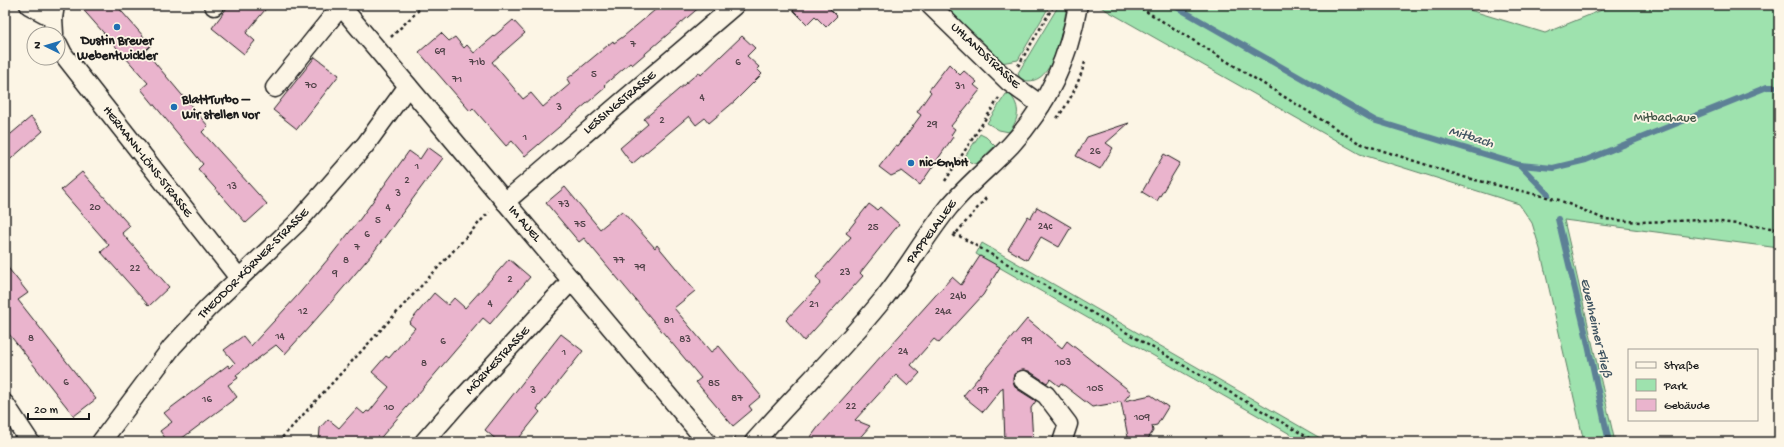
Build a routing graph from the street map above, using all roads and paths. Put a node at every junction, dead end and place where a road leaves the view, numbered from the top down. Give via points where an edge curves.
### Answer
1 (29, 5) edge
2 (340, 5) edge
3 (424, 5) edge
4 (735, 5) edge
5 (930, 5) edge
6 (1054, 5) edge
7 (1078, 5) edge
8 (1136, 5) edge
9 (54, 19) edge
10 (378, 50) junction
11 (66, 58) edge
12 (1017, 68) dead end
13 (408, 86) junction
14 (275, 88) dead end
15 (1000, 96) dead end
16 (1041, 105) junction
17 (942, 186) dead end
18 (505, 202) junction
19 (1779, 229) edge
20 (950, 230) dead end
21 (239, 278) junction
22 (572, 280) junction
23 (1023, 380) dead end
24 (5, 404) edge
25 (746, 439) edge
26 (30, 442) edge
27 (101, 442) edge
28 (278, 442) edge
29 (424, 442) edge
30 (708, 442) edge
31 (728, 442) edge
32 (1062, 442) edge
33 (1316, 442) edge

1 - 9 street
2 - 10 street, IM AUEL
2 - 14 street, IM AUEL
3 - 10 path
4 - 18 street, LESSINGSTRASSE
5 - 16 street, UHLANDSTRASSE via 1009,82
6 - 12 path
7 - 16 street, PAPPELALLEE via 1068,48
8 - 19 path via 1360,144 1467,178 1560,200 1604,219 1641,222 1704,220
10 - 13 street, IM AUEL
11 - 21 street, HERMANN-LÖNS-STRASSE
13 - 18 street, IM AUEL
13 - 21 street, THEODOR-KÖRNER-STRASSE via 366,144 325,192 296,224
15 - 17 path
16 - 25 street, PAPPELALLEE via 1012,144 966,187 950,206 875,310
18 - 22 street, IM AUEL
18 - 28 path via 488,212
20 - 33 path
21 - 27 street, THEODOR-KÖRNER-STRASSE via 172,347
22 - 29 street, MÖRIKESTRASSE
22 - 30 street, IM AUEL
23 - 32 street via 1046,395 1068,424
24 - 26 street
25 - 31 path

